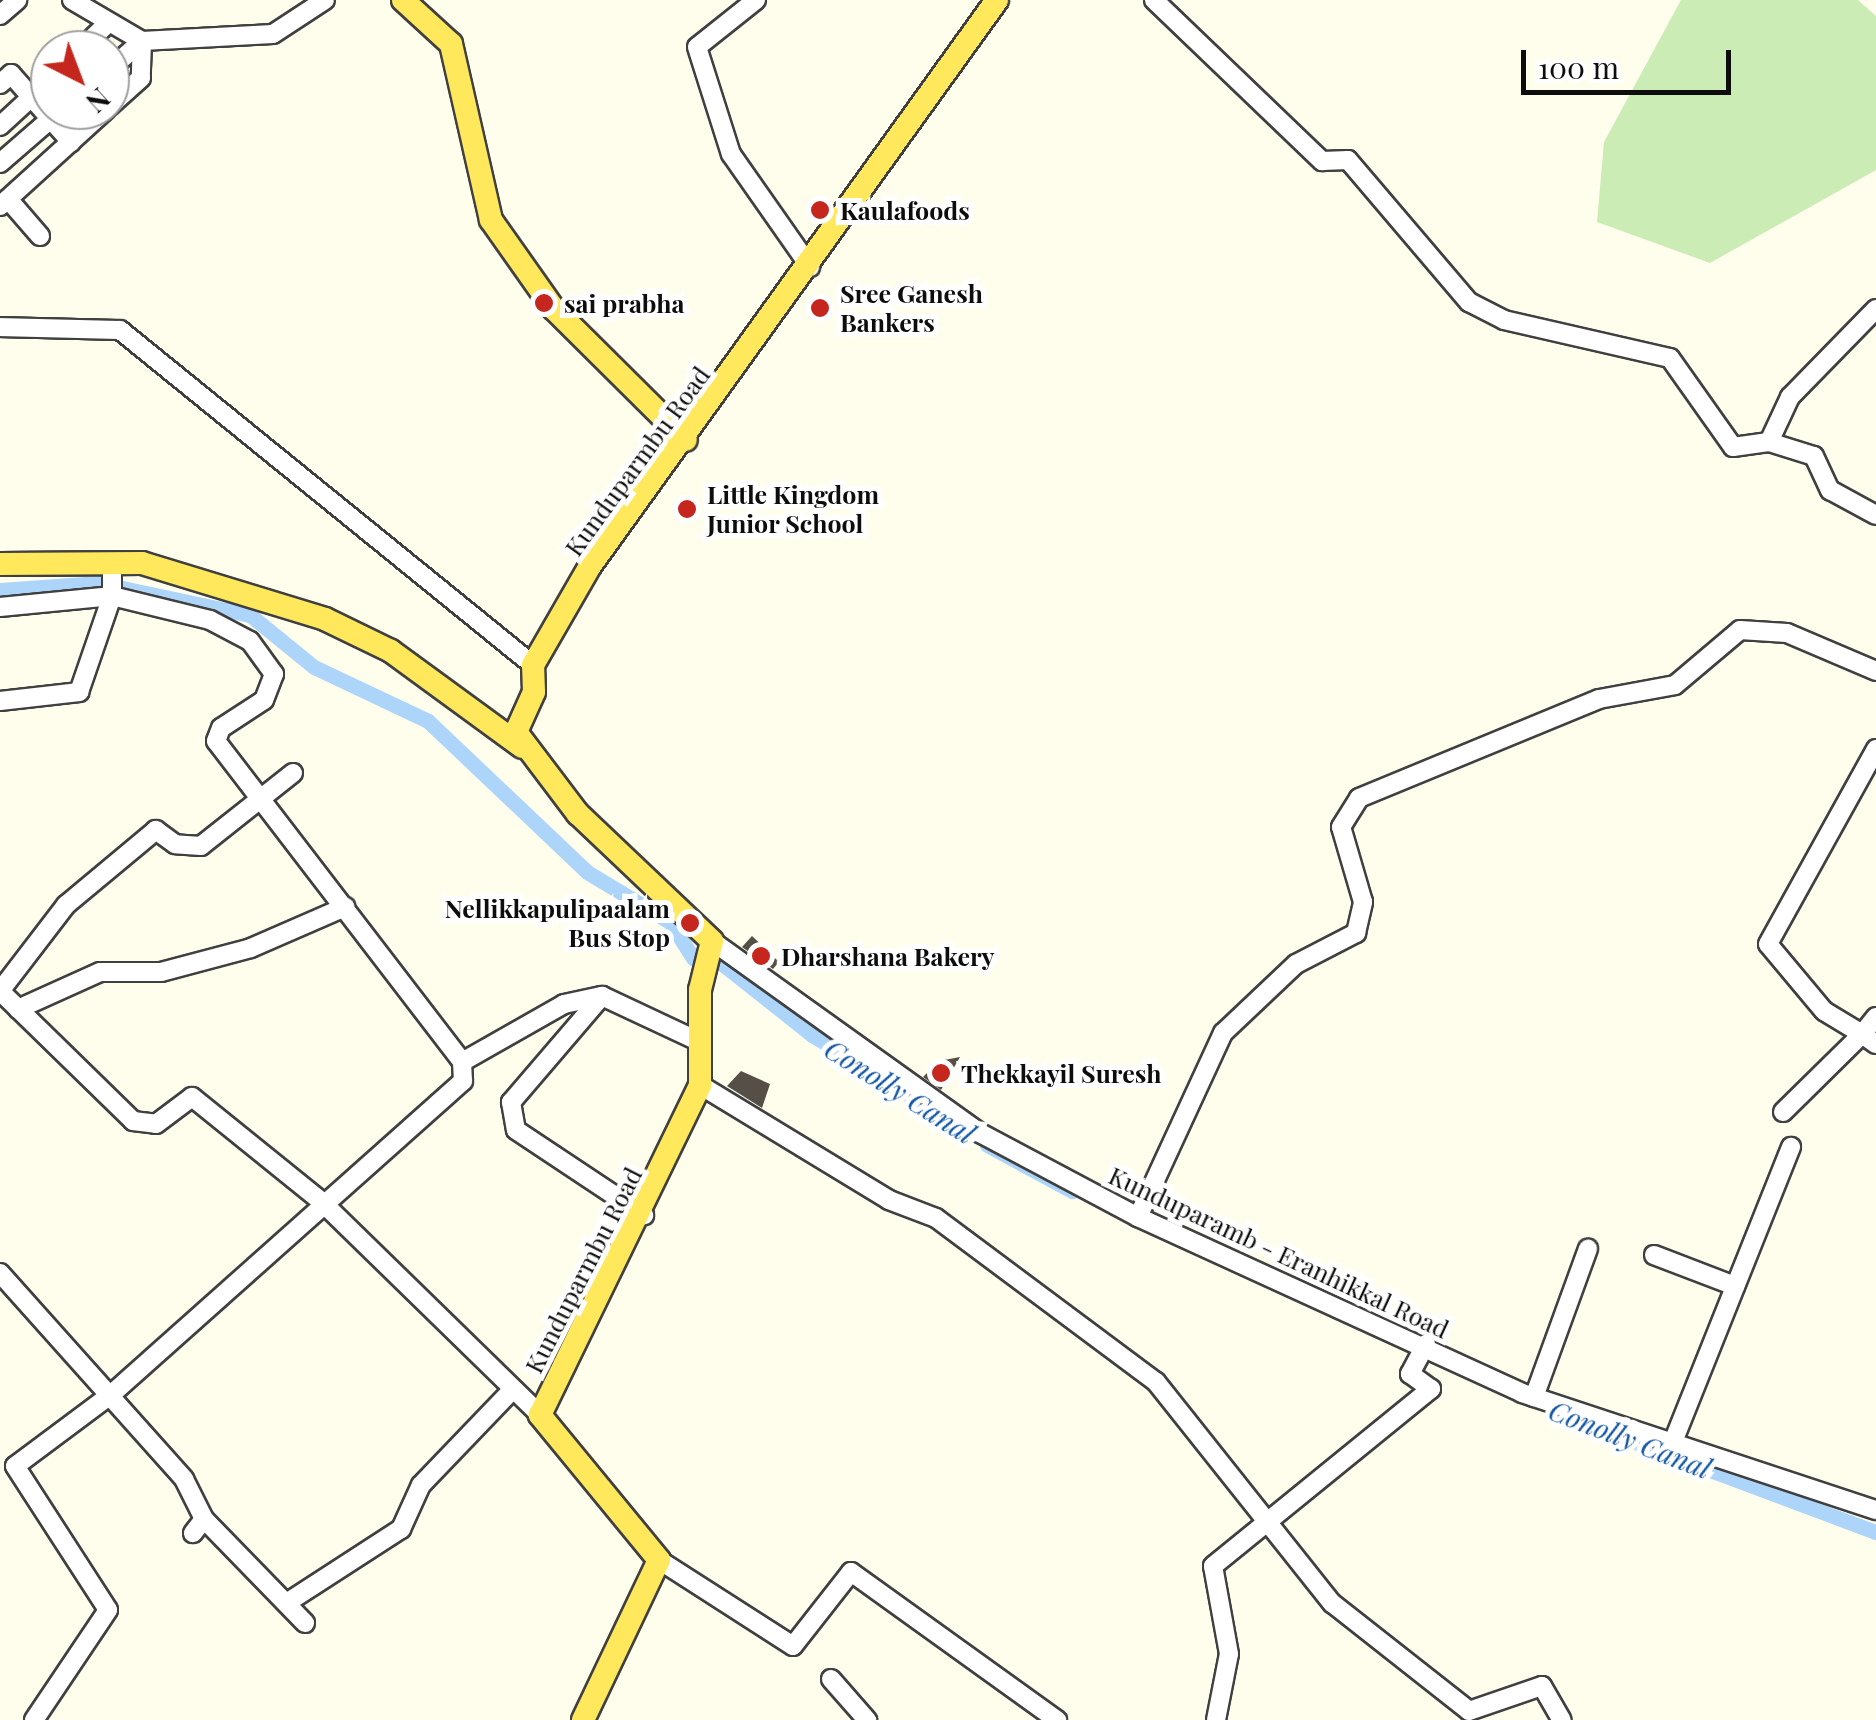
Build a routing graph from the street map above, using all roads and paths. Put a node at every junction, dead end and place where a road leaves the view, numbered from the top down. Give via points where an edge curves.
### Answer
1 (18, 0) edge
2 (72, 0) edge
3 (325, 0) edge
4 (403, 0) edge
5 (756, 0) edge
6 (998, 0) edge
7 (1154, 0) edge
8 (0, 15) edge
9 (105, 26) junction
10 (101, 30) edge
11 (142, 41) junction
12 (130, 51) edge
13 (0, 84) edge
14 (130, 89) edge
15 (30, 94) edge
16 (30, 100) edge
17 (0, 126) edge
18 (38, 130) edge
19 (65, 130) edge
20 (84, 130) edge
21 (71, 142) junction
22 (0, 163) edge
23 (4, 202) edge
24 (40, 236) dead end
25 (810, 267) junction
26 (1876, 308) edge
27 (0, 327) edge
28 (686, 440) junction
29 (1769, 442) junction
30 (1876, 515) edge
31 (112, 562) junction
32 (0, 564) edge
33 (112, 596) junction
34 (0, 607) edge
35 (533, 666) junction
36 (1876, 671) edge
37 (0, 701) edge
38 (522, 748) junction
39 (1876, 749) edge
40 (293, 774) dead end
41 (262, 798) junction
42 (346, 907) junction
43 (707, 954) junction
44 (0, 991) edge
45 (602, 996) junction
46 (18, 1008) junction
47 (1876, 1017) edge
48 (1869, 1039) edge
49 (700, 1042) junction
50 (462, 1062) junction
51 (700, 1085) junction
52 (1783, 1112) dead end
53 (1791, 1147) dead end
54 (322, 1202) junction
55 (644, 1214) junction
56 (1138, 1217) junction
57 (1588, 1249) dead end
58 (1654, 1255) dead end
59 (0, 1273) edge
60 (1735, 1286) junction
61 (1426, 1346) junction
62 (511, 1391) junction
63 (114, 1394) junction
64 (1534, 1397) junction
65 (540, 1414) junction
66 (1673, 1442) junction
67 (1876, 1510) edge
68 (1266, 1526) junction
69 (659, 1560) junction
70 (288, 1602) junction
71 (305, 1623) dead end
72 (831, 1680) dead end
73 (1035, 1715) edge
74 (1472, 1716) edge
75 (34, 1720) edge
76 (584, 1720) edge
77 (866, 1720) edge
78 (1058, 1720) edge
79 (1216, 1720) edge
80 (1562, 1720) edge

1 - 8 street
2 - 9 street
3 - 11 street via 273,34
4 - 28 main road via 451,44 491,220 552,308
5 - 25 street via 696,47 732,154
6 - 25 main road, Kunduparmbu Road
7 - 29 street via 1322,161 1348,160 1469,302 1504,320 1670,358 1733,447
9 - 10 street
9 - 11 street
11 - 12 street
11 - 14 street via 142,78
13 - 15 street via 10,74
16 - 17 street
18 - 22 street
19 - 21 street
20 - 21 street
21 - 23 street
23 - 24 street
25 - 28 main road, Kunduparmbu Road
26 - 29 street via 1790,397
27 - 35 street via 120,330
28 - 35 main road, Kunduparmbu Road via 590,566
29 - 30 street via 1814,456 1830,490
31 - 32 main road
31 - 33 street
31 - 38 main road via 184,572 324,619 390,652
33 - 34 street
33 - 37 street via 79,692
33 - 41 street via 210,620 250,641 274,674 264,700 221,728 216,741
35 - 38 main road, Kunduparmbu Road via 534,692 516,732
36 - 56 street via 1787,633 1740,630 1674,686 1599,699 1359,798 1341,827 1363,902 1356,932 1296,964 1222,1033
38 - 43 main road
39 - 48 street via 1768,944 1824,1011
40 - 41 street
41 - 42 street
41 - 44 street via 202,846 176,844 156,830 66,905
42 - 46 street via 252,948 160,972 100,972
42 - 50 street
43 - 49 main road, Kunduparmbu Road
43 - 56 street, Kunduparamb - Eranhikkal Road via 1004,1148
44 - 46 street
45 - 49 street
45 - 50 street via 564,1004
45 - 55 street via 511,1102 516,1130
46 - 54 street via 133,1120 156,1124 192,1097
47 - 48 street
48 - 52 street
49 - 51 main road, Kunduparmbu Road
50 - 54 street via 464,1082
51 - 55 main road, Kunduparmbu Road
51 - 68 street via 889,1200 936,1218 1156,1382
53 - 60 street
54 - 62 street
54 - 63 street
55 - 65 main road, Kunduparmbu Road
56 - 61 street, Kunduparamb - Eranhikkal Road
57 - 64 street
58 - 60 street
59 - 63 street
60 - 66 street
61 - 64 street, Kunduparamb - Eranhikkal Road
61 - 68 street via 1410,1374 1431,1389
62 - 65 street
62 - 70 street via 421,1485 402,1528
63 - 70 street via 184,1480 198,1526
63 - 75 street via 15,1466 108,1610
64 - 66 street, Kunduparamb - Eranhikkal Road
65 - 69 main road, Kunduparmbu Road
66 - 67 street, Kunduparamb - Eranhikkal Road
68 - 74 street via 1332,1604
68 - 79 street via 1213,1566 1229,1654
69 - 73 street via 793,1646 850,1572 965,1648
69 - 76 main road
70 - 71 street
72 - 77 street
73 - 78 street
74 - 80 street via 1542,1686

